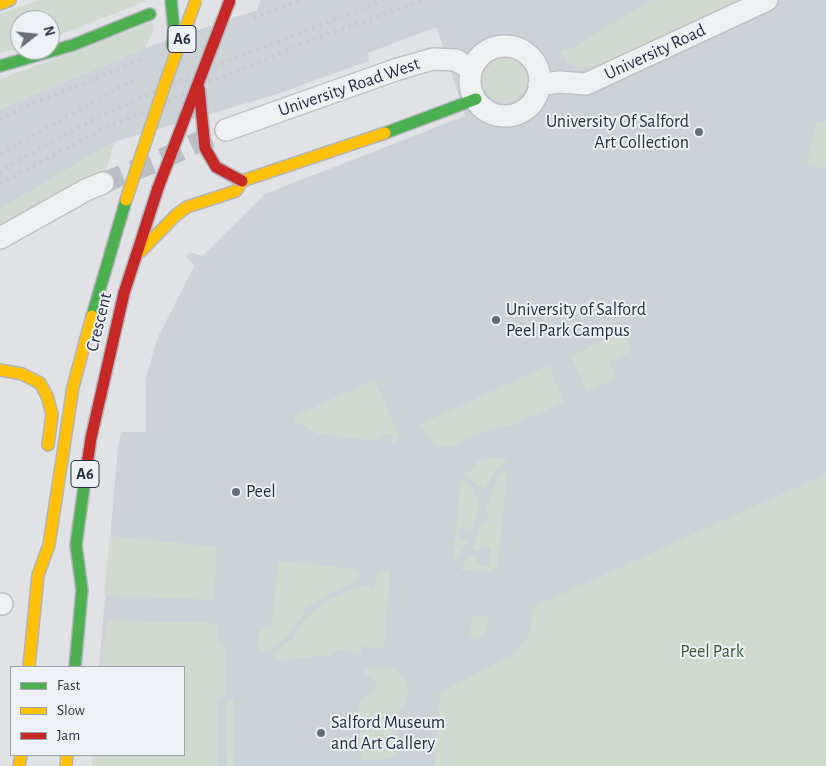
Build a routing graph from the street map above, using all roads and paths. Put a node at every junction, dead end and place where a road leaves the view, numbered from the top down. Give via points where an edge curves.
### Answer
1 (10, 0) edge
2 (170, 0) edge
3 (196, 0) edge
4 (230, 0) edge
5 (767, 0) edge
6 (0, 4) edge
7 (150, 14) dead end
8 (0, 66) edge
9 (472, 70) junction
10 (167, 78) junction
11 (198, 84) junction
12 (540, 85) junction
13 (476, 99) junction
14 (226, 130) tunnel mouth
15 (242, 181) junction
16 (103, 183) tunnel mouth
17 (0, 238) edge
18 (135, 257) junction
19 (87, 334) junction
20 (67, 360) dead end
21 (0, 370) edge
22 (45, 371) dead end
23 (22, 374) junction
24 (47, 457) dead end
25 (46, 489) dead end
26 (52, 513) junction
27 (29, 666) edge
28 (75, 666) edge

1 - 6 highway
2 - 10 highway, bridge via 174,30
3 - 10 highway, Crescent / A6, bridge
4 - 11 highway, Crescent / A6, bridge
5 - 12 street, University Road via 586,84 559,82
7 - 8 highway via 73,45
9 - 12 street via 480,57 493,48 516,48 534,62
9 - 13 street via 471,85
9 - 14 street, University Road West via 456,60 433,59
10 - 19 highway, Crescent / A6, bridge via 126,200
11 - 15 highway, bridge via 205,148 216,167
11 - 18 highway, Crescent / A6, bridge
12 - 13 street via 532,103 510,115 490,112
13 - 15 highway
15 - 18 highway via 236,191 187,207
16 - 17 street
18 - 28 highway, Crescent / A6 via 93,428 79,514 76,545 82,590
19 - 20 highway
19 - 26 highway, Crescent / A6 via 74,387
21 - 23 highway
22 - 23 highway
23 - 24 highway via 40,383 48,396 52,414
25 - 26 highway
26 - 27 highway, Crescent / A6 via 48,545 38,575

